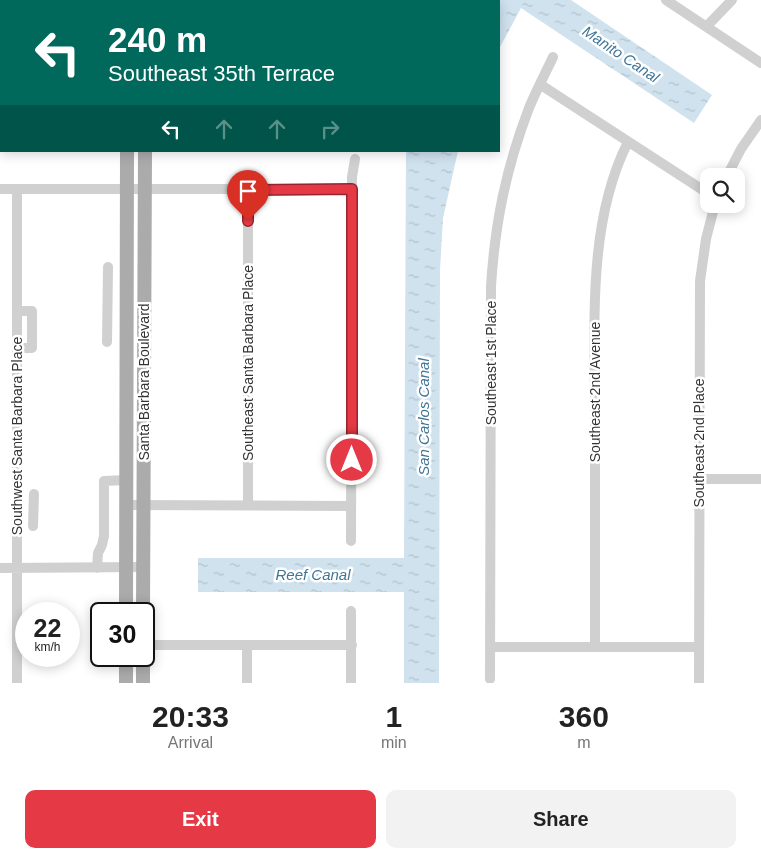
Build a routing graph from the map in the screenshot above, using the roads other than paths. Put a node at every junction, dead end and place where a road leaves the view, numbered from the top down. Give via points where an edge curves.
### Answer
1 (666, 0) edge
2 (732, 0) edge
3 (707, 26) junction
4 (553, 57) dead end
5 (761, 63) edge
6 (541, 85) junction
7 (761, 120) edge
8 (628, 142) junction
9 (127, 152) edge
10 (145, 152) edge
11 (355, 159) dead end
12 (731, 168) edge
13 (700, 188) edge
14 (0, 189) edge
15 (17, 189) junction
16 (127, 189) junction
17 (144, 189) junction
18 (352, 189) junction
19 (248, 190) junction
20 (713, 213) edge
21 (108, 267) dead end
22 (108, 300) junction
23 (126, 300) junction
24 (17, 311) junction
25 (108, 342) dead end
26 (126, 346) junction
27 (143, 346) junction
28 (17, 348) junction
29 (699, 479) junction
30 (761, 479) edge
31 (126, 480) junction
32 (34, 494) dead end
33 (126, 505) junction
34 (144, 505) junction
35 (248, 505) junction
36 (351, 506) junction
37 (17, 510) junction
38 (34, 510) junction
39 (34, 526) dead end
40 (351, 541) dead end
41 (144, 567) junction
42 (0, 568) edge
43 (17, 568) junction
44 (97, 568) junction
45 (126, 568) junction
46 (126, 602) edge
47 (143, 602) edge
48 (351, 611) dead end
49 (155, 645) edge
50 (247, 645) junction
51 (352, 645) junction
52 (595, 646) junction
53 (491, 647) junction
54 (699, 647) junction
55 (126, 667) edge
56 (143, 667) edge
57 (490, 679) dead end
58 (16, 683) edge
59 (126, 683) edge
60 (143, 683) edge
61 (247, 683) edge
62 (351, 683) edge
63 (699, 683) edge

1 - 3 street
2 - 3 street
3 - 5 street
4 - 6 street, Southeast 1st Place
6 - 8 street
6 - 53 street, Southeast 1st Place via 530,106 511,161 493,250
7 - 12 street
8 - 13 street
8 - 52 street, Southeast 2nd Avenue via 606,204 598,252
9 - 16 main road, Santa Barbara Boulevard
10 - 17 main road, Santa Barbara Boulevard
11 - 18 street
14 - 15 street
15 - 16 street
15 - 24 street, Southwest Santa Barbara Place
16 - 17 street
16 - 23 main road, Santa Barbara Boulevard
17 - 19 street
17 - 27 main road, Santa Barbara Boulevard
18 - 19 street
18 - 36 street
19 - 35 street, Southeast Santa Barbara Place
20 - 29 street, Southeast 2nd Place via 700,280
21 - 22 street
22 - 23 street
22 - 25 street
23 - 26 main road, Santa Barbara Boulevard
24 - 28 street, Southwest Santa Barbara Place
24 - 28 street via 32,311 32,348
26 - 27 main road
26 - 31 main road, Santa Barbara Boulevard
27 - 34 main road, Santa Barbara Boulevard
28 - 37 street, Southwest Santa Barbara Place
29 - 30 street
29 - 54 street, Southeast 2nd Place
31 - 33 main road, Santa Barbara Boulevard
31 - 44 street via 104,481 104,536
32 - 38 street
33 - 34 street
33 - 45 main road, Santa Barbara Boulevard
34 - 35 street
34 - 41 main road, Santa Barbara Boulevard
35 - 36 street
36 - 40 street
37 - 38 street
37 - 43 street, Southwest Santa Barbara Place
38 - 39 street
41 - 45 street
41 - 47 main road, Santa Barbara Boulevard
42 - 43 street
43 - 44 street
43 - 58 street, Southwest Santa Barbara Place
44 - 45 street
45 - 46 main road, Santa Barbara Boulevard
48 - 51 street
49 - 50 street
50 - 51 street
50 - 61 street
51 - 62 street
52 - 53 street
52 - 54 street
53 - 57 street, Southeast 1st Place
54 - 63 street, Southeast 2nd Place
55 - 59 main road
56 - 60 main road

